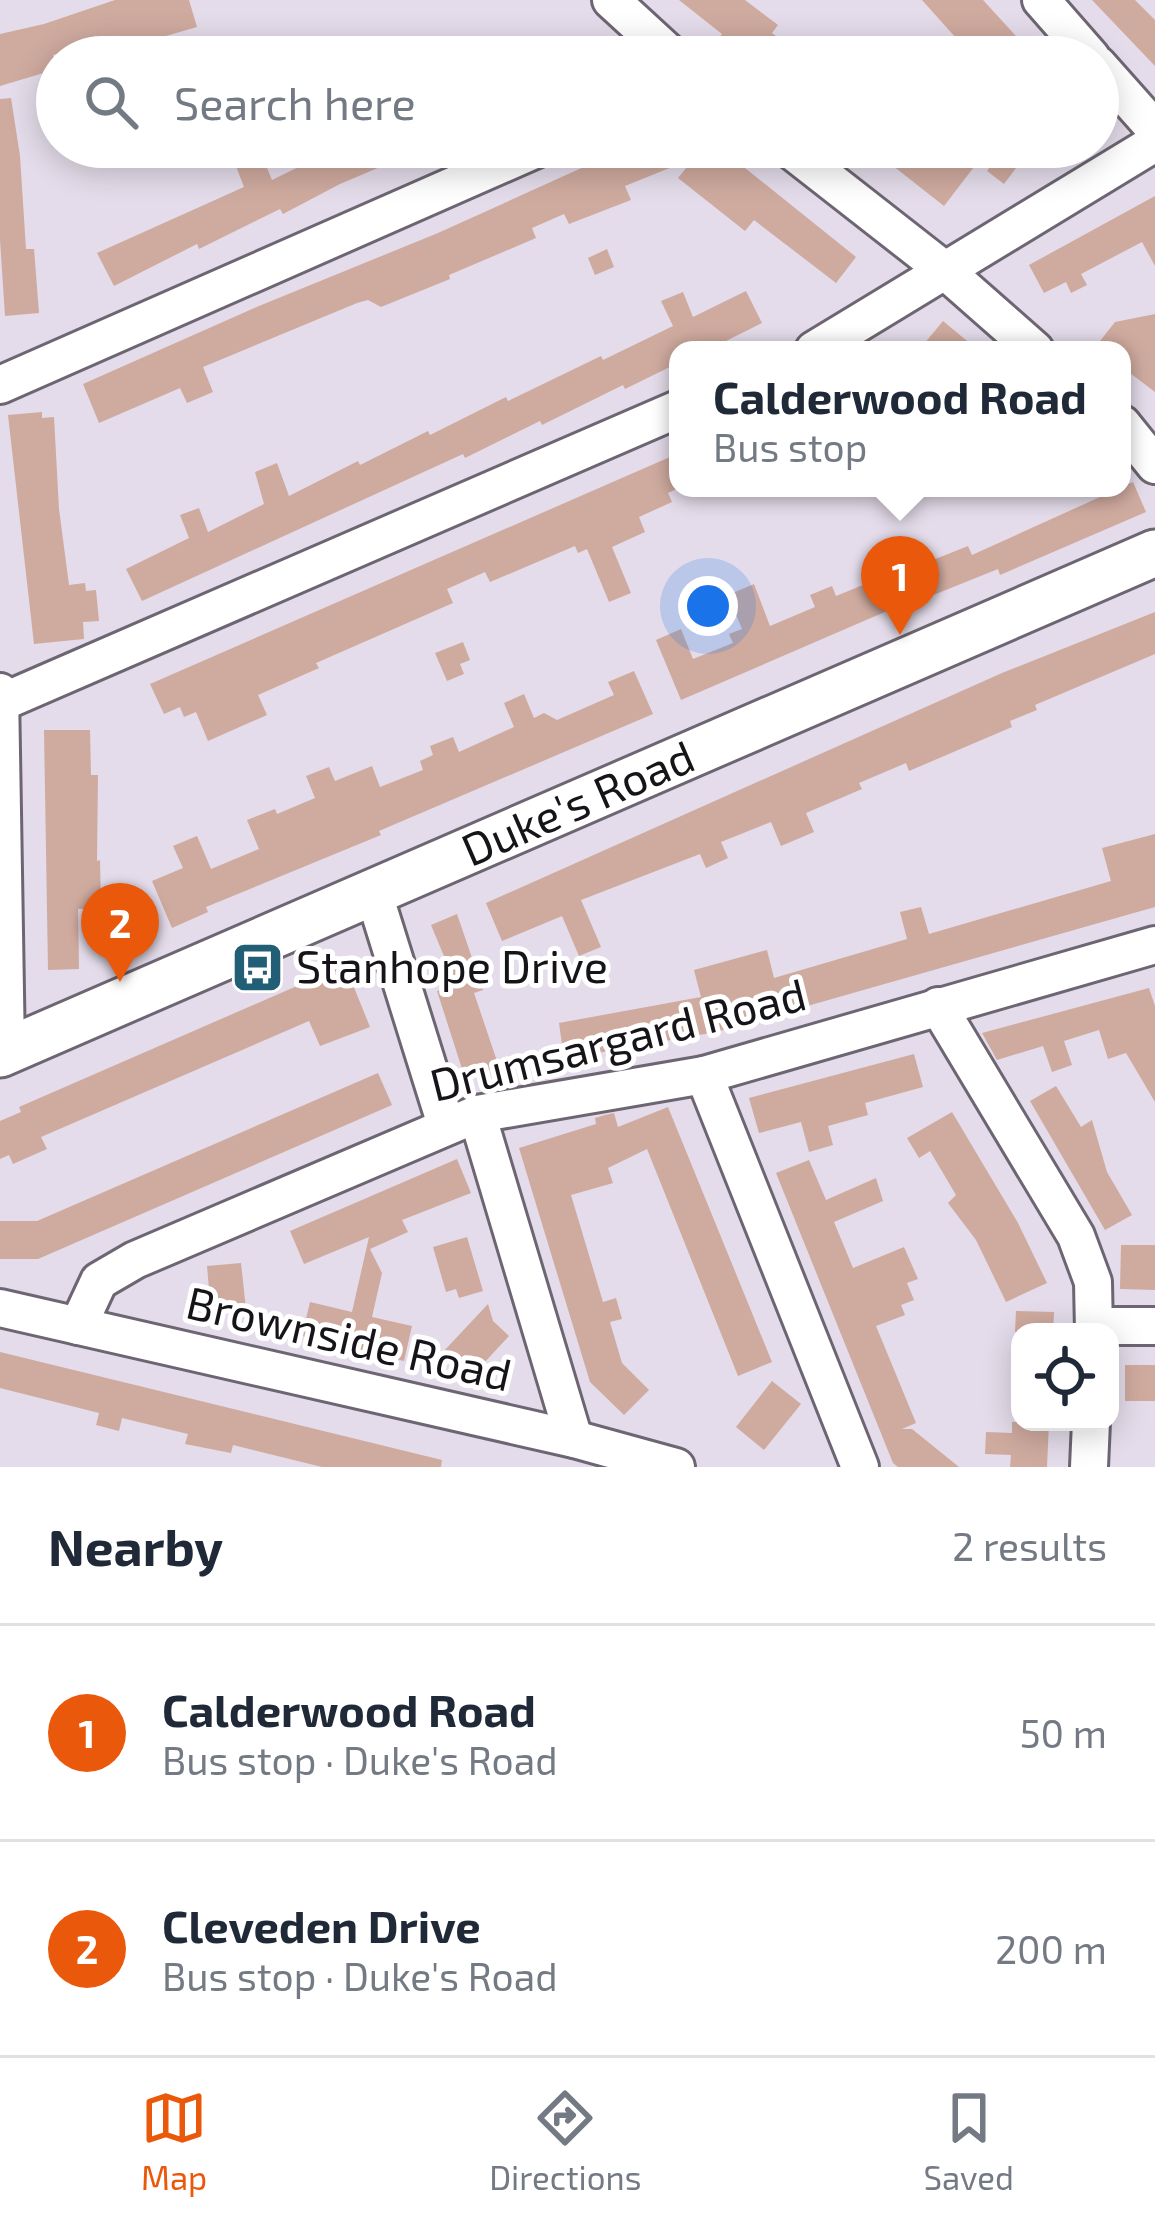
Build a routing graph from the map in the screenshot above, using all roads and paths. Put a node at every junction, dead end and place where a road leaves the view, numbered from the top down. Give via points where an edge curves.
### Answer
1 (611, 0) edge
2 (1041, 0) edge
3 (651, 36) edge
4 (1073, 36) edge
5 (1119, 89) edge
6 (1155, 129) edge
7 (1155, 143) edge
8 (1119, 164) edge
9 (493, 168) edge
10 (814, 168) edge
11 (1113, 168) edge
12 (943, 269) junction
13 (828, 341) edge
14 (1025, 341) edge
15 (0, 385) edge
16 (669, 413) edge
17 (1131, 435) edge
18 (1155, 465) edge
19 (1155, 553) edge
20 (0, 692) edge
21 (1, 703) edge
22 (373, 891) junction
23 (1155, 945) edge
24 (938, 1006) junction
25 (3, 1053) edge
26 (704, 1075) junction
27 (462, 1120) junction
28 (0, 1308) edge
29 (1094, 1323) edge
30 (78, 1326) junction
31 (1155, 1326) edge
32 (1119, 1328) edge
33 (1091, 1431) edge
34 (574, 1439) junction
35 (637, 1462) edge
36 (676, 1467) edge
37 (860, 1467) edge
38 (1089, 1467) edge

1 - 3 street
2 - 4 street
5 - 6 street
7 - 8 street
9 - 15 street
10 - 12 street
11 - 12 street
12 - 13 street
12 - 14 street
16 - 21 street
17 - 18 street
19 - 22 main road, Duke's Road
20 - 21 street
21 - 25 street
22 - 25 main road, Duke's Road
22 - 27 street
23 - 24 street, Drumsargard Road
24 - 26 street, Drumsargard Road
24 - 29 street via 1076,1236 1094,1282
26 - 27 street, Drumsargard Road
26 - 37 street
27 - 30 street, Drumsargard Road via 135,1260 99,1281
27 - 34 street
28 - 30 street, Brownside Road
30 - 34 street, Brownside Road
31 - 32 street
33 - 38 street
34 - 35 street, Brownside Road
35 - 36 street, Brownside Road

